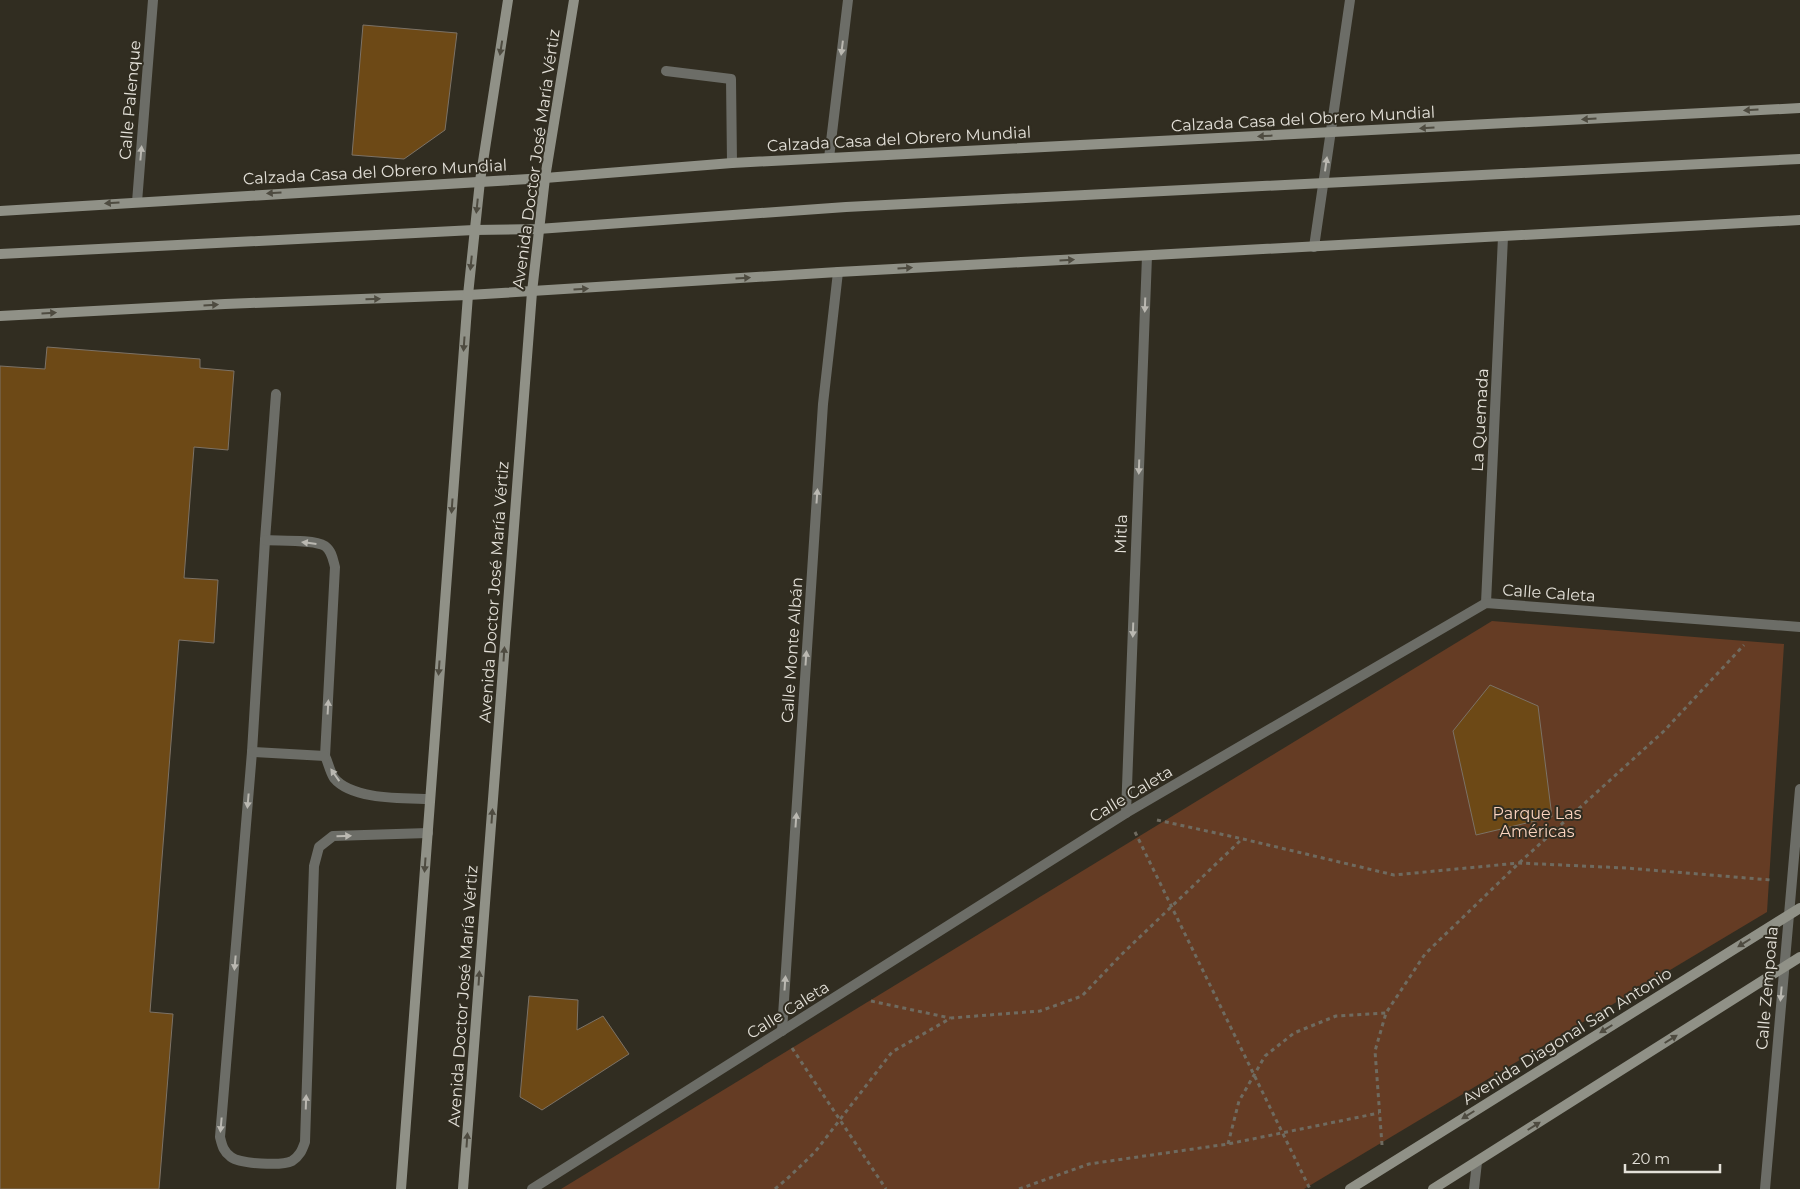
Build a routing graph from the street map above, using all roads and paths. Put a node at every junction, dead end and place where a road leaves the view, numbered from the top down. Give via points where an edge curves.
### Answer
1 (154, 0) edge
2 (508, 0) edge
3 (574, 0) edge
4 (848, 0) edge
5 (1350, 0) edge
6 (666, 71) dead end
7 (1800, 108) edge
8 (1330, 133) junction
9 (829, 158) junction
10 (1800, 159) edge
11 (732, 163) junction
12 (545, 178) junction
13 (480, 181) junction
14 (1324, 183) junction
15 (137, 202) junction
16 (0, 211) edge
17 (1800, 220) edge
18 (538, 229) junction
19 (474, 230) junction
20 (1503, 237) junction
21 (1314, 247) junction
22 (0, 254) edge
23 (1147, 256) junction
24 (838, 272) junction
25 (532, 292) junction
26 (468, 295) junction
27 (0, 316) edge
28 (276, 394) dead end
29 (264, 540) junction
30 (1486, 603) junction
31 (1763, 624) junction
32 (1800, 627) edge
33 (252, 752) junction
34 (325, 756) junction
35 (1800, 789) edge
36 (429, 799) junction
37 (1126, 813) junction
38 (428, 833) junction
39 (1242, 838) junction
40 (1519, 863) junction
41 (1792, 882) junction
42 (1172, 907) junction
43 (1800, 908) edge
44 (1788, 916) junction
45 (1800, 957) edge
46 (1784, 967) junction
47 (840, 994) junction
48 (1386, 1013) junction
49 (951, 1018) junction
50 (782, 1031) junction
51 (1254, 1076) junction
52 (1379, 1114) junction
53 (839, 1120) junction
54 (1282, 1133) junction
55 (1228, 1144) junction
56 (1477, 1162) junction
57 (1384, 1168) junction
58 (401, 1189) edge
59 (463, 1189) edge
60 (532, 1189) edge
61 (775, 1189) edge
62 (886, 1189) edge
63 (1019, 1189) edge
64 (1310, 1189) edge
65 (1350, 1189) edge
66 (1433, 1189) edge
67 (1474, 1189) edge
68 (1765, 1189) edge

15 -> 1 street, Calle Palenque
2 -> 13 street
3 - 12 street, Avenida Doctor José María Vértiz
4 -> 9 street
5 - 8 street
6 - 11 street via 731,79
7 -> 8 street, Calzada Casa del Obrero Mundial
8 -> 9 street, Calzada Casa del Obrero Mundial
14 -> 8 street
9 - 11 street, Calzada Casa del Obrero Mundial
10 - 14 street
11 - 12 street, Calzada Casa del Obrero Mundial
12 - 13 street, Calzada Casa del Obrero Mundial
12 - 18 street, Avenida Doctor José María Vértiz
13 -> 15 street, Calzada Casa del Obrero Mundial
13 -> 19 street
14 - 18 street via 846,207
14 - 21 street
15 -> 16 street, Calzada Casa del Obrero Mundial
17 - 20 street
18 - 19 street
18 - 25 street, Avenida Doctor José María Vértiz
19 - 22 street
19 -> 26 street
20 - 21 street
20 - 30 street, La Quemada
21 - 23 street
24 -> 23 street
23 -> 37 street, Mitla
25 -> 24 street
50 -> 24 street, Calle Monte Albán via 823,404
25 - 26 street
59 -> 25 street, Avenida Doctor José María Vértiz
27 -> 26 street
26 -> 36 street
28 - 29 street
29 - 33 street
34 -> 29 street via 333,556 325,546 313,543
30 - 31 street, Calle Caleta
30 - 37 street, Calle Caleta
31 - 32 street, Calle Caleta
31 - 40 path via 1664,731
33 - 34 street
33 -> 38 street via 220,1136 223,1149 231,1158 243,1162 280,1164 292,1161 301,1153 305,1142 314,866 319,847 333,836
36 -> 34 street via 383,797 350,789 334,778
35 - 41 street, Calle Zempoala
36 - 38 street
37 - 39 path
37 - 42 path
37 - 47 street, Calle Caleta
38 -> 58 street
39 - 40 path via 1394,875
39 - 42 path
40 - 41 path
40 - 48 path via 1425,954
41 - 44 street, Calle Zempoala
42 - 49 path via 1082,996 1040,1011
42 - 51 path
43 - 44 street, Avenida Diagonal San Antonio
44 - 46 street, Calle Zempoala
44 -> 57 street, Avenida Diagonal San Antonio
45 - 46 street
56 -> 46 street
46 -> 68 street, Calle Zempoala
47 - 49 path
47 - 50 street, Calle Caleta
48 - 51 path via 1336,1016 1294,1033 1265,1056
48 - 52 path via 1375,1051
49 - 53 path via 892,1052
50 - 53 path
50 - 60 street, Calle Caleta
51 - 54 path
51 - 55 path via 1239,1101
52 - 54 path
52 - 57 path
53 - 61 path via 815,1152
53 - 62 path
54 - 55 path
54 - 64 path
55 - 63 path via 1089,1164
56 - 66 street
56 - 67 street
57 - 65 street, Avenida Diagonal San Antonio

